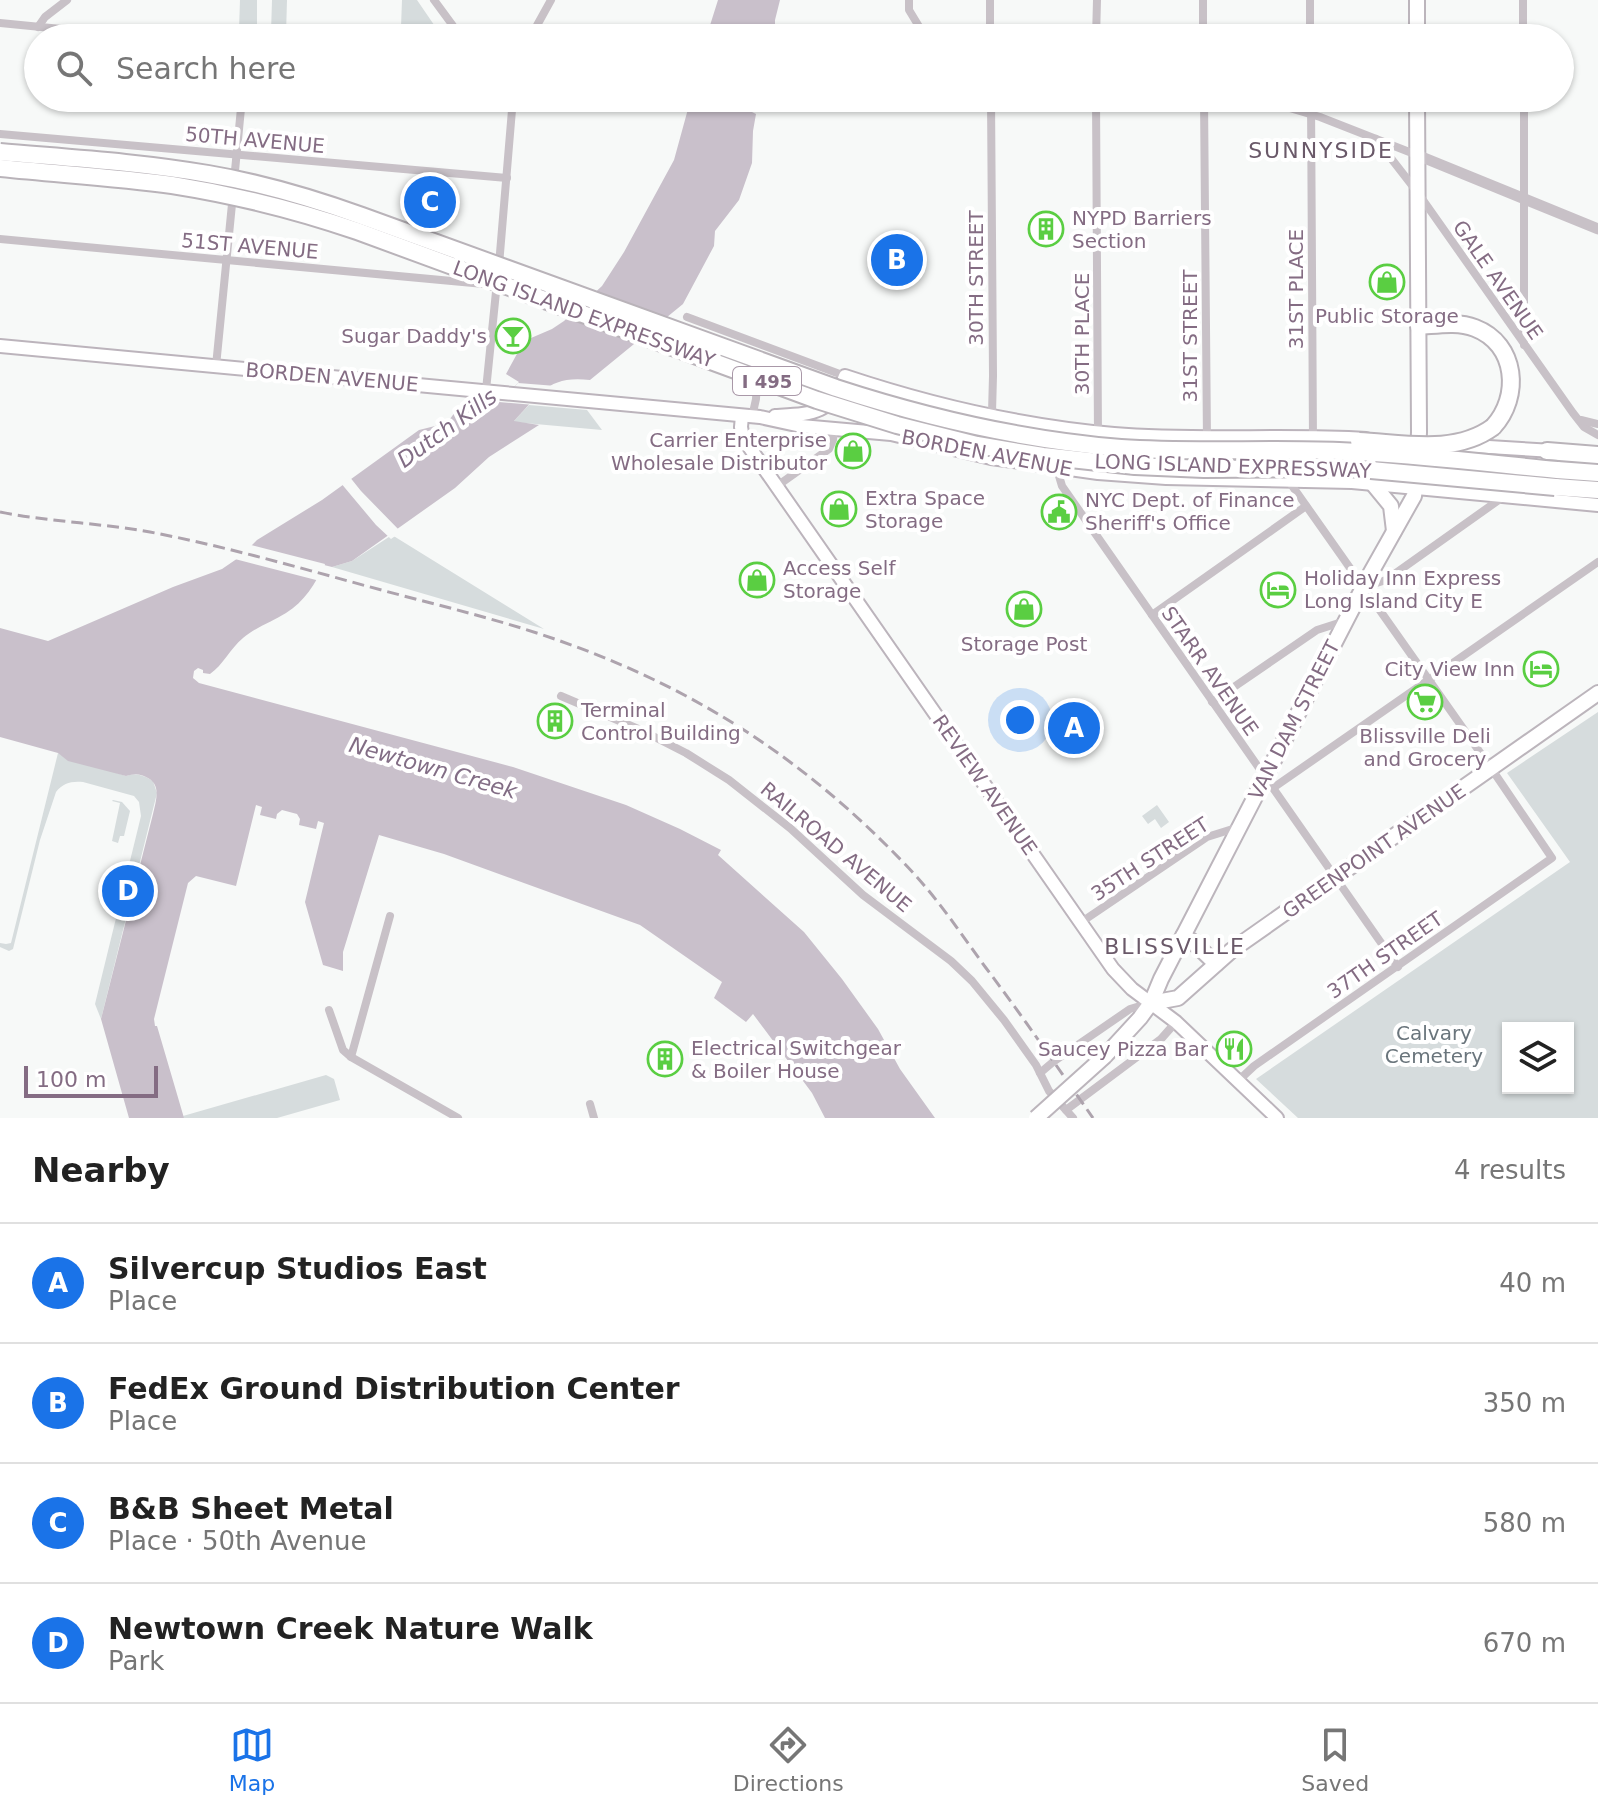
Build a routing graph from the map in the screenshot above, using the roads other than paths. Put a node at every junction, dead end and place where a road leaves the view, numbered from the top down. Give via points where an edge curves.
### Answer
1 (67, 0) edge
2 (434, 0) edge
3 (551, 0) edge
4 (909, 0) edge
5 (990, 0) edge
6 (1097, 0) edge
7 (1203, 0) edge
8 (1310, 0) edge
9 (1417, 0) edge
10 (1523, 0) edge
11 (0, 23) edge
12 (40, 24) edge
13 (452, 24) edge
14 (538, 24) edge
15 (918, 24) edge
16 (990, 24) edge
17 (1096, 24) edge
18 (1203, 24) edge
19 (1310, 24) edge
20 (1417, 24) edge
21 (1523, 24) edge
22 (24, 26) edge
23 (241, 112) edge
24 (512, 112) edge
25 (991, 112) edge
26 (1096, 112) edge
27 (1204, 112) edge
28 (1304, 112) edge
29 (1417, 112) edge
30 (1524, 112) edge
31 (1311, 114) junction
32 (0, 134) edge
33 (1376, 139) junction
34 (0, 152) edge
35 (237, 155) junction
36 (1417, 155) junction
37 (0, 168) edge
38 (507, 178) junction
39 (1418, 193) junction
40 (1525, 198) junction
41 (1598, 229) edge
42 (0, 239) edge
43 (227, 260) junction
44 (497, 285) junction
45 (687, 317) dead end
46 (1419, 326) junction
47 (758, 345) junction
48 (0, 346) edge
49 (1524, 346) junction
50 (216, 366) junction
51 (845, 376) junction
52 (486, 390) junction
53 (840, 391) junction
54 (751, 416) junction
55 (993, 416) junction
56 (1577, 418) junction
57 (1598, 424) edge
58 (834, 429) junction
59 (1099, 432) junction
60 (876, 433) junction
61 (1598, 435) edge
62 (1207, 437) junction
63 (1313, 437) junction
64 (1419, 442) junction
65 (1598, 447) edge
66 (1240, 451) junction
67 (1547, 451) junction
68 (1598, 455) edge
69 (991, 458) junction
70 (1057, 469) junction
71 (1098, 473) junction
72 (1598, 473) edge
73 (1207, 478) junction
74 (1556, 478) junction
75 (1288, 479) junction
76 (1313, 480) junction
77 (1373, 484) junction
78 (777, 486) junction
79 (1416, 488) junction
80 (1598, 490) edge
81 (1505, 496) junction
82 (1598, 505) edge
83 (1306, 506) junction
84 (1394, 532) junction
85 (1598, 562) edge
86 (1363, 588) junction
87 (1152, 615) junction
88 (1345, 621) junction
89 (1429, 680) junction
90 (1598, 693) edge
91 (561, 696) dead end
92 (1212, 702) junction
93 (1491, 768) junction
94 (1269, 782) junction
95 (1239, 827) junction
96 (1335, 878) junction
97 (390, 916) dead end
98 (1080, 923) junction
99 (1183, 936) junction
100 (1216, 964) junction
101 (1398, 967) junction
102 (1151, 1003) junction
103 (329, 1010) dead end
104 (1176, 1022) junction
105 (351, 1057) junction
106 (1040, 1073) junction
107 (1238, 1081) junction
108 (590, 1104) dead end
109 (1066, 1110) junction
110 (458, 1118) edge
111 (594, 1118) edge
112 (1036, 1118) edge
113 (1073, 1118) edge
114 (1277, 1118) edge

1 - 12 street
2 - 13 street
3 - 14 street
4 - 15 street
5 - 16 street
6 - 17 street
7 - 18 street
8 - 19 street
9 - 20 main road
10 - 21 street
11 - 22 street
23 - 35 street
24 - 38 street
25 - 55 street, 30TH STREET
26 - 59 street, 30TH PLACE
27 - 62 street, 31ST STREET
28 - 31 street
29 - 36 main road, VAN DAM STREET
30 - 40 street
31 - 33 street
31 - 63 street, 31ST PLACE
32 - 35 street, 50TH AVENUE
33 - 36 street
33 - 39 street, GALE AVENUE
34 - 66 highway, LONG ISLAND EXPRESSWAY / I 495, bridge via 188,171 303,196 836,388 932,416 1087,444
35 - 38 street, 50TH AVENUE
35 - 43 street
36 - 39 main road, VAN DAM STREET
36 - 40 street
37 - 74 highway, LONG ISLAND EXPRESSWAY / I 495, bridge via 169,185 301,213 817,400 977,445 1135,466 1349,468
38 - 44 street
39 - 46 main road, VAN DAM STREET
39 - 49 street, GALE AVENUE
40 - 41 street
40 - 49 street
42 - 43 street, 51ST AVENUE
43 - 44 street, 51ST AVENUE
43 - 50 street
44 - 52 street
45 - 47 street, BORDEN AVENUE
46 - 64 main road, VAN DAM STREET
46 - 66 highway, bridge via 1466,326 1500,346 1511,389 1506,409 1493,427 1454,445 1334,440
47 - 51 street, BORDEN AVENUE
47 - 54 street, REVIEW AVENUE
48 - 50 main road, BORDEN AVENUE
49 - 56 street, GALE AVENUE
50 - 52 main road, BORDEN AVENUE
51 - 53 main road
51 - 55 main road, BORDEN AVENUE
52 - 54 main road, BORDEN AVENUE
53 - 54 main road, BORDEN AVENUE via 814,413
53 - 58 main road
53 - 60 main road via 845,418
54 - 58 main road, BORDEN AVENUE
54 - 78 main road, REVIEW AVENUE via 741,427 743,438
55 - 59 main road, BORDEN AVENUE
55 - 69 street, 30TH STREET
56 - 57 street
56 - 61 street, GALE AVENUE
58 - 60 main road, BORDEN AVENUE
58 - 78 street via 829,449
59 - 62 main road, BORDEN AVENUE
59 - 71 street, 30TH PLACE
60 - 69 main road, BORDEN AVENUE
62 - 63 main road, BORDEN AVENUE
62 - 73 street, 31ST STREET
63 - 64 main road, BORDEN AVENUE
63 - 76 street, 31ST PLACE
64 - 67 main road, BORDEN AVENUE
64 - 79 main road, VAN DAM STREET
65 - 67 main road, BORDEN AVENUE
66 - 74 highway, LONG ISLAND EXPRESSWAY / I 495, bridge via 1349,451
67 - 68 highway
69 - 70 main road, BORDEN AVENUE
70 - 71 main road, BORDEN AVENUE
70 - 87 street, STARR AVENUE via 1062,486
71 - 73 main road, BORDEN AVENUE
72 - 74 highway, LONG ISLAND EXPRESSWAY / I 495
73 - 75 main road, BORDEN AVENUE
74 - 80 highway, LONG ISLAND EXPRESSWAY / I 495
75 - 76 main road, BORDEN AVENUE
75 - 83 street
76 - 77 main road, BORDEN AVENUE
77 - 79 main road, BORDEN AVENUE
77 - 84 main road via 1391,506
78 - 98 main road, REVIEW AVENUE
79 - 81 main road, BORDEN AVENUE
79 - 84 main road, VAN DAM STREET
81 - 82 main road, BORDEN AVENUE
81 - 86 street via 1386,580
83 - 86 street
83 - 87 street
84 - 86 main road, VAN DAM STREET
85 - 89 street
86 - 88 main road, VAN DAM STREET
86 - 89 street
87 - 92 street, STARR AVENUE
88 - 92 street via 1317,630
88 - 94 main road, VAN DAM STREET
89 - 93 street
89 - 94 street
90 - 93 main road, GREENPOINT AVENUE
91 - 106 street, RAILROAD AVENUE via 676,748 752,797 863,895 962,970
92 - 94 street, STARR AVENUE
93 - 96 main road, GREENPOINT AVENUE
93 - 101 street, 37TH STREET via 1552,858
94 - 95 main road, VAN DAM STREET
94 - 96 street, STARR AVENUE
95 - 98 street, 35TH STREET via 1207,837
95 - 99 main road, VAN DAM STREET
96 - 100 main road, GREENPOINT AVENUE
96 - 101 street, STARR AVENUE
97 - 105 street
98 - 102 main road, REVIEW AVENUE via 1113,969
99 - 100 main road
99 - 102 main road, VAN DAM STREET
100 - 102 main road, GREENPOINT AVENUE via 1178,998
101 - 107 street, 37TH STREET
102 - 104 main road, REVIEW AVENUE
102 - 106 street, GREENPOINT AVENUE via 1130,1009
102 - 112 main road, bridge via 1105,1056
103 - 105 street via 343,1050
104 - 107 main road, REVIEW AVENUE
104 - 109 street
105 - 110 street
106 - 109 street, RAILROAD AVENUE
107 - 114 main road, REVIEW AVENUE
108 - 111 street
109 - 113 street, RAILROAD AVENUE

